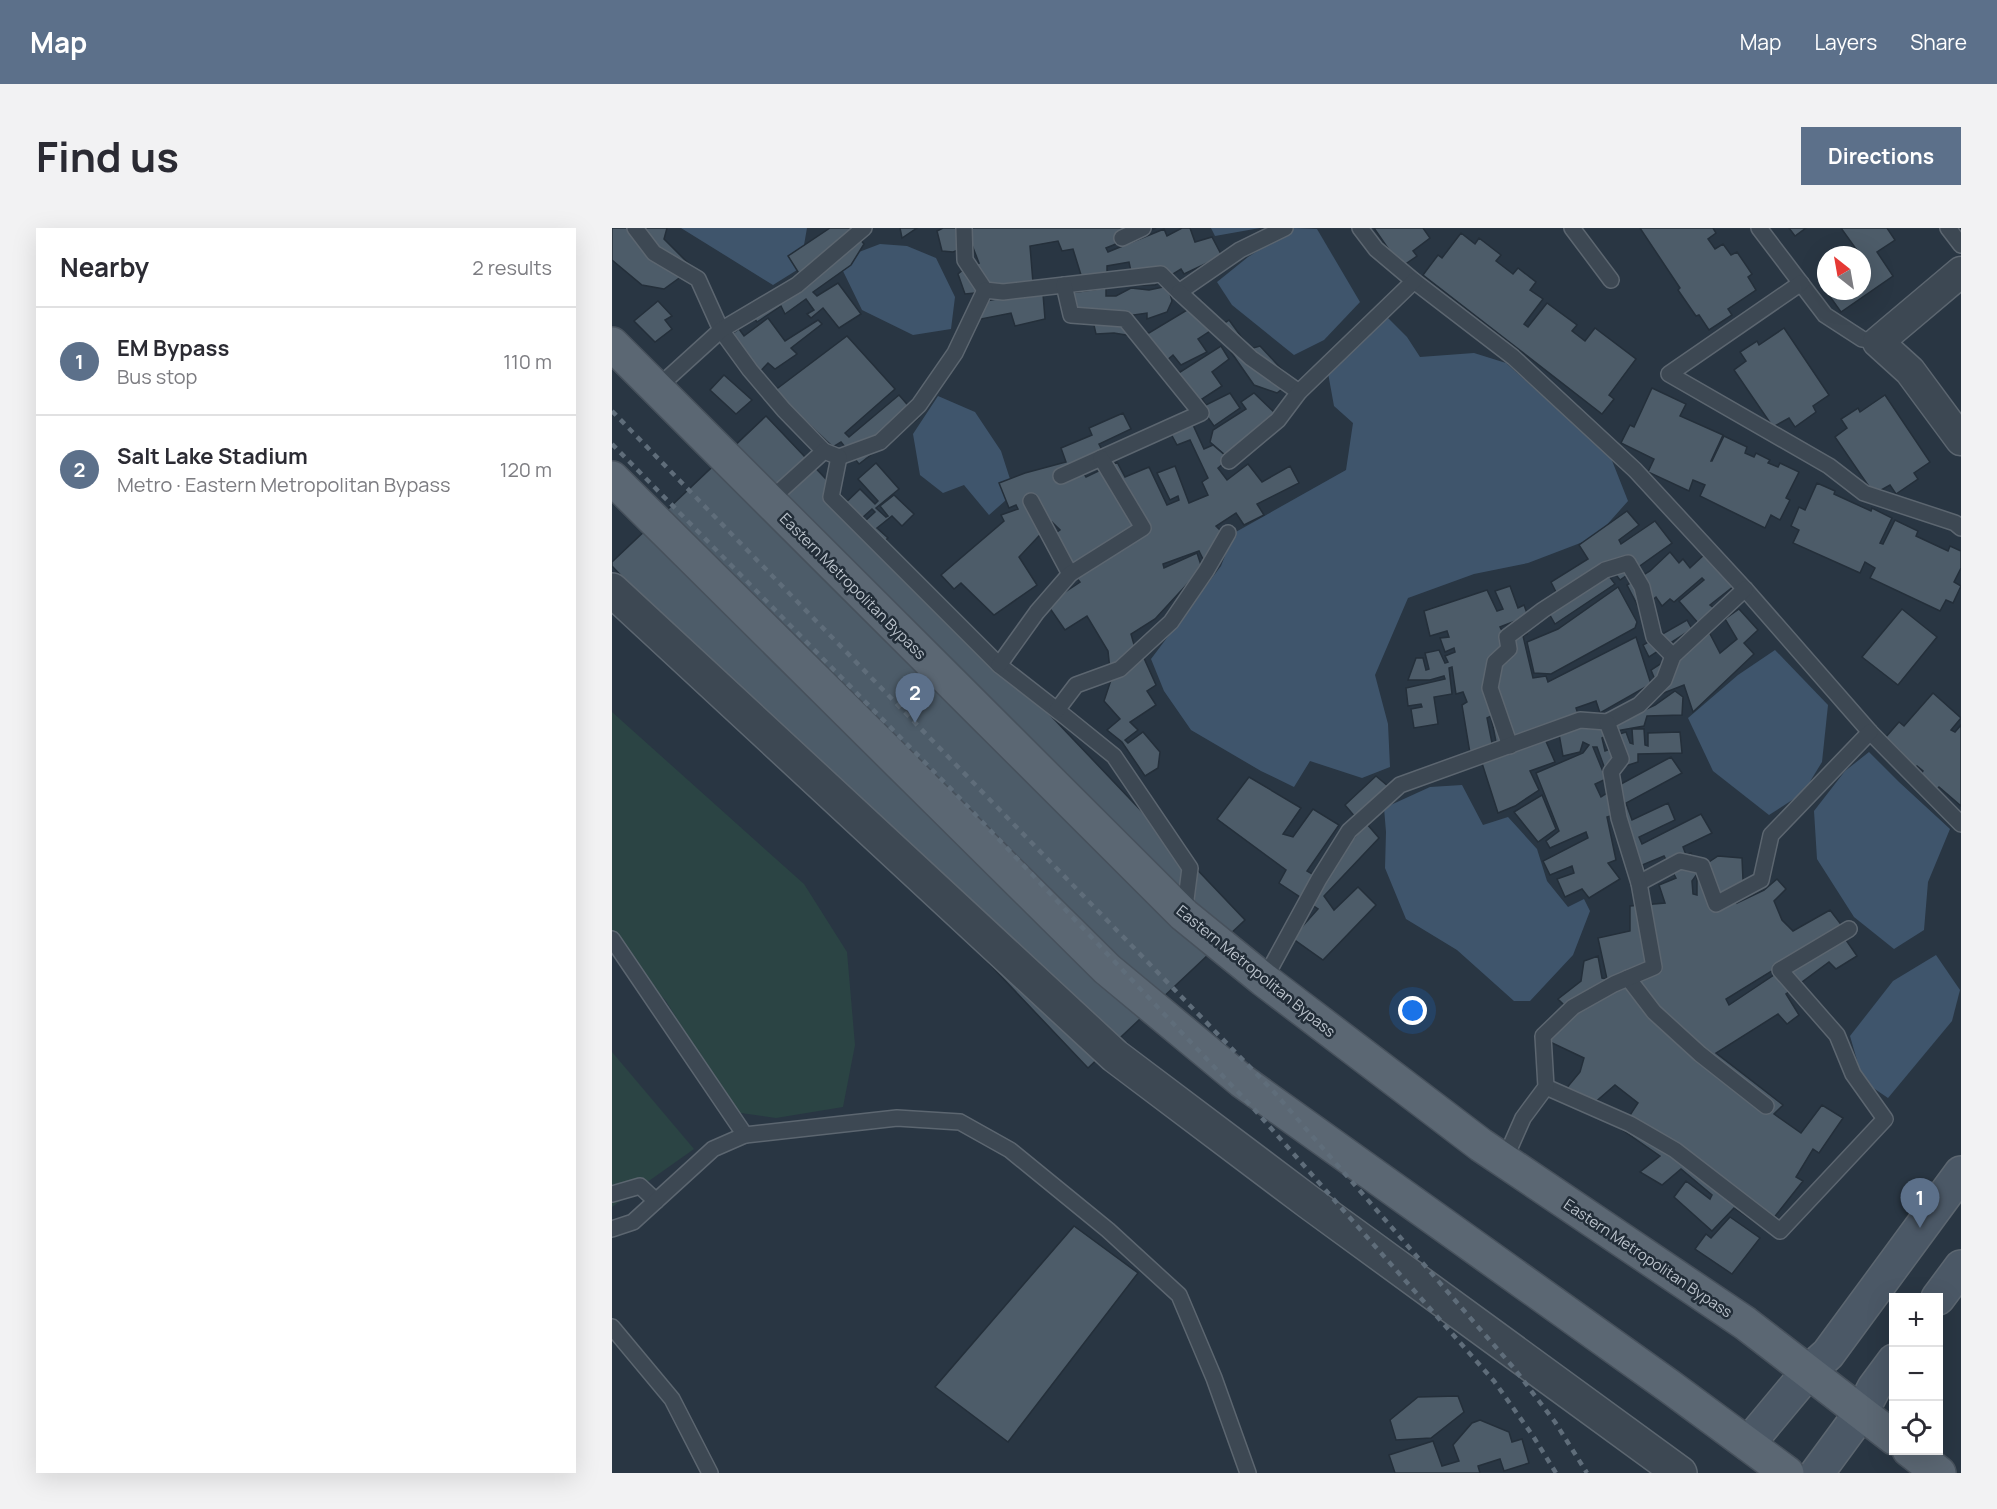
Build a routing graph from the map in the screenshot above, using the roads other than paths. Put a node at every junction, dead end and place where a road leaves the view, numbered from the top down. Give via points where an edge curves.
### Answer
1 (634, 228) edge
2 (864, 228) edge
3 (964, 228) edge
4 (1143, 228) edge
5 (1285, 228) edge
6 (1360, 228) edge
7 (1572, 228) edge
8 (1759, 228) edge
9 (1948, 228) edge
10 (1122, 238) dead end
11 (1961, 245) edge
12 (1961, 272) edge
13 (1611, 280) dead end
14 (1414, 281) junction
15 (1801, 284) junction
16 (1064, 285) junction
17 (985, 290) junction
18 (1179, 291) junction
19 (721, 330) junction
20 (1878, 342) junction
21 (612, 344) edge
22 (656, 389) junction
23 (1299, 392) junction
24 (1961, 440) edge
25 (824, 451) junction
26 (839, 457) junction
27 (1101, 458) junction
28 (1228, 461) dead end
29 (1061, 476) dead end
30 (612, 478) edge
31 (769, 501) junction
32 (1031, 501) dead end
33 (1961, 528) edge
34 (1228, 533) dead end
35 (1070, 574) junction
36 (1745, 589) junction
37 (612, 590) edge
38 (1673, 656) junction
39 (999, 665) junction
40 (1057, 710) junction
41 (1607, 722) junction
42 (1870, 732) junction
43 (1510, 746) junction
44 (1961, 824) edge
45 (1639, 883) junction
46 (1184, 915) junction
47 (1849, 929) dead end
48 (612, 939) edge
49 (1628, 978) junction
50 (1264, 980) junction
51 (1546, 1088) junction
52 (1766, 1106) dead end
53 (745, 1135) junction
54 (1504, 1161) junction
55 (1961, 1173) edge
56 (612, 1194) edge
57 (656, 1201) junction
58 (612, 1229) edge
59 (1961, 1267) edge
60 (1942, 1293) edge
61 (612, 1327) edge
62 (1889, 1367) edge
63 (1808, 1372) junction
64 (1861, 1413) junction
65 (1889, 1435) edge
66 (1748, 1444) junction
67 (1916, 1455) edge
68 (710, 1473) edge
69 (1248, 1473) edge
70 (1680, 1473) edge
71 (1787, 1473) edge
72 (1817, 1473) edge
73 (1939, 1473) edge

1 - 19 lane via 654,254 698,279
2 - 19 lane via 796,285
3 - 17 lane via 965,260
4 - 10 lane
5 - 18 lane via 1240,250
6 - 14 lane via 1376,249
7 - 13 lane
8 - 15 lane
9 - 11 lane
12 - 20 street
14 - 23 lane
14 - 36 lane via 1513,357 1617,453
15 - 20 lane via 1825,315 1862,339
15 - 33 lane via 1669,375 1829,466 1864,493
16 - 17 lane via 1003,292
16 - 18 lane via 1161,274
16 - 27 lane via 1071,315 1125,319 1201,413
17 - 26 lane via 955,353 919,405 880,442
18 - 23 lane via 1251,358
19 - 22 lane
19 - 25 lane via 784,410
20 - 24 street via 1910,371
21 - 22 main road, Eastern Metropolitan Bypass
22 - 31 main road, Eastern Metropolitan Bypass
23 - 28 lane via 1278,420
25 - 26 lane
25 - 31 lane
26 - 39 lane via 831,497
27 - 29 lane
27 - 35 lane via 1143,528
30 - 66 main road via 1107,969 1242,1081
31 - 46 main road, Eastern Metropolitan Bypass
32 - 35 lane
34 - 40 lane via 1171,622 1120,669 1076,685
35 - 39 lane
36 - 38 lane
36 - 42 lane
37 - 70 street via 1115,1056
38 - 41 lane via 1664,680 1639,705
38 - 43 lane via 1654,637 1642,587 1628,563 1605,570 1507,637 1509,649 1494,663 1490,688
39 - 40 lane
40 - 46 lane via 1114,756 1190,868
41 - 43 lane via 1580,720
41 - 45 lane via 1621,759 1611,772 1619,818
42 - 44 lane
42 - 45 lane via 1771,835 1761,880 1716,904 1702,866 1680,861
43 - 50 lane via 1400,785 1349,831 1318,879
45 - 49 lane via 1654,967
46 - 50 main road, Eastern Metropolitan Bypass
47 - 51 lane via 1780,970 1837,1035 1853,1074 1885,1119 1780,1231 1675,1150 1630,1124
48 - 53 lane
49 - 51 lane via 1573,1007 1543,1036
49 - 52 lane via 1654,1012
50 - 54 main road, Eastern Metropolitan Bypass
51 - 54 lane via 1523,1119
53 - 57 lane via 713,1149
53 - 69 lane via 897,1118 960,1122 1010,1150 1108,1230 1179,1295
54 - 63 main road, Eastern Metropolitan Bypass via 1745,1323
55 - 63 main road via 1828,1354
56 - 57 lane via 640,1185
57 - 58 lane via 633,1222
59 - 60 main road
61 - 68 lane via 672,1399
62 - 64 main road
63 - 64 main road, Eastern Metropolitan Bypass
63 - 66 main road
64 - 65 main road, Eastern Metropolitan Bypass
64 - 72 main road
66 - 71 main road
67 - 73 main road

